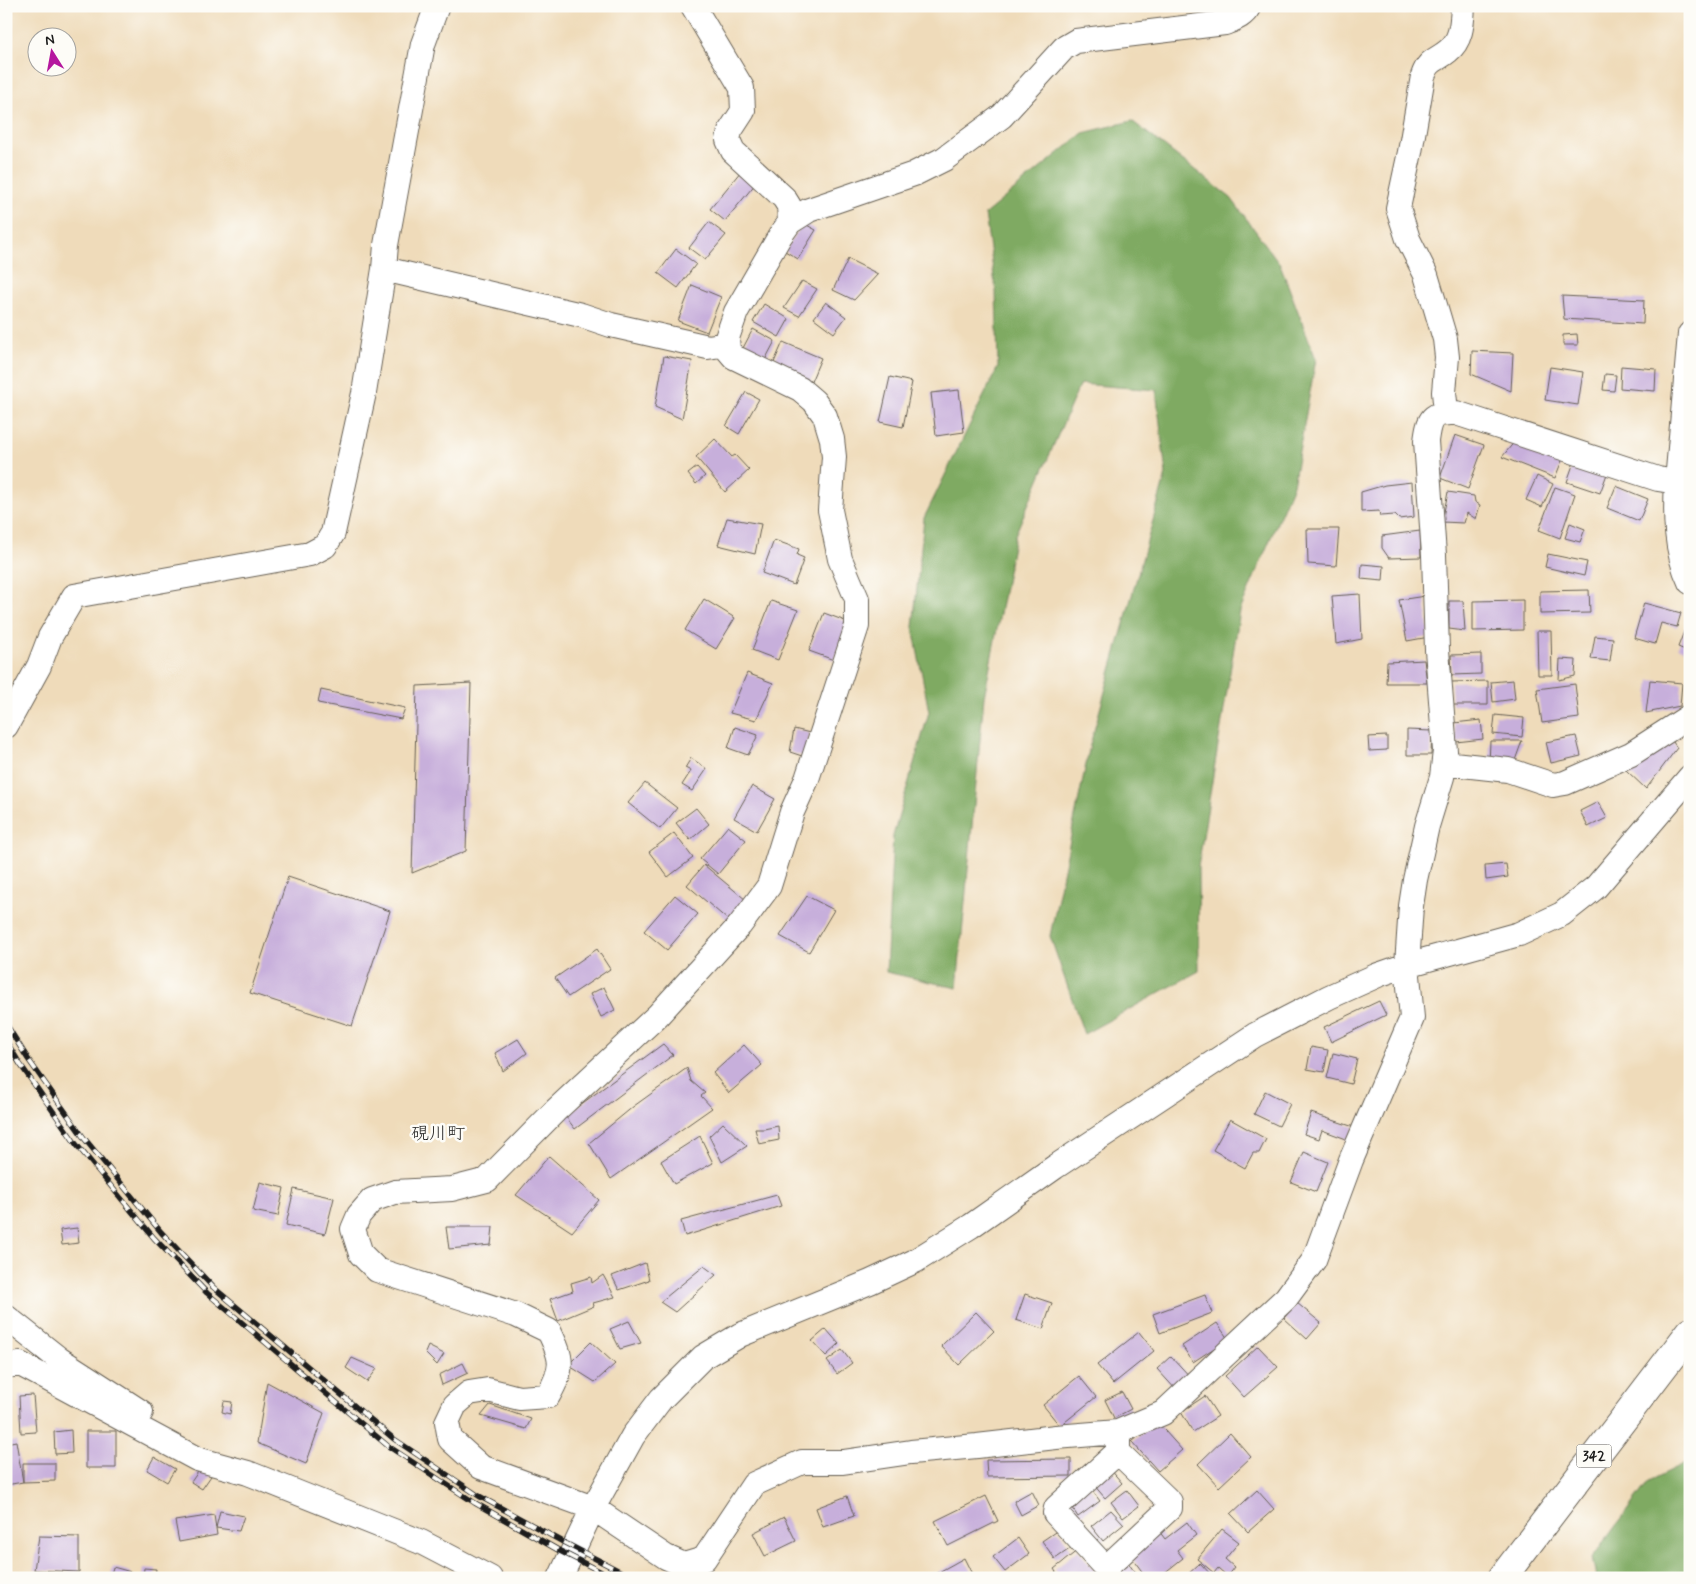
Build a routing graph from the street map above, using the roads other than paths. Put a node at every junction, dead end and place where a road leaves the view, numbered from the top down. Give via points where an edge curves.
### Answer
1 (437, 6) edge
2 (693, 6) edge
3 (1250, 6) edge
4 (1463, 6) edge
5 (790, 222) junction
6 (384, 269) junction
7 (1690, 334) edge
8 (727, 344) junction
9 (1446, 412) junction
10 (1677, 482) junction
11 (1690, 582) edge
12 (1690, 716) edge
13 (6, 726) edge
14 (1444, 763) junction
15 (1690, 777) edge
16 (1407, 965) junction
17 (6, 1317) edge
18 (1689, 1333) edge
19 (6, 1366) edge
20 (1118, 1442) junction
21 (248, 1473) junction
22 (593, 1508) junction
23 (490, 1578) edge
24 (560, 1578) edge
25 (1502, 1578) edge

1 - 6 street via 423,44
2 - 5 street via 742,88 743,111 730,131 730,146 784,198 789,206
3 - 5 street via 1238,18 1225,22 1076,41 1064,48 1002,116 944,159 914,174 809,210
4 - 9 street via 1458,39 1448,52 1430,62 1423,76 1398,208 1408,240 1426,275 1445,339 1448,357 1444,392
5 - 8 street via 736,312
6 - 8 street via 708,347
6 - 13 street via 364,393 333,533 324,546 310,554 74,596
7 - 10 street
8 - 22 street via 734,357 800,389 825,416 834,456 830,510 840,559 856,599 857,626 807,779 792,812 770,886 740,925 658,1015 487,1180 452,1189 395,1192 372,1200 353,1228 361,1254 377,1270 516,1316 549,1331 559,1352 560,1363 558,1377 548,1396 519,1398 488,1390 469,1393 455,1405 447,1422 450,1440 481,1467
9 - 10 street via 1658,479
9 - 14 street via 1432,418 1426,441
10 - 11 street via 1676,530
12 - 14 street via 1631,754 1565,783 1553,785 1508,770
14 - 16 street via 1415,880
15 - 16 street via 1596,887 1562,914 1519,934
16 - 20 street via 1412,1018 1351,1160 1314,1260 1286,1298 1163,1413
16 - 22 street via 1330,997 1255,1035 914,1261 740,1335 703,1357 660,1399 633,1436
17 - 21 street via 59,1359 136,1409
18 - 25 highway, 342
19 - 21 street via 20,1364 198,1459
20 - 20 street via 1056,1508 1055,1514 1102,1564 1109,1565 1170,1508 1170,1502
20 - 22 street via 1056,1437 843,1462 802,1462 754,1484 704,1559 684,1565 666,1557
21 - 23 street via 420,1542
22 - 24 street

